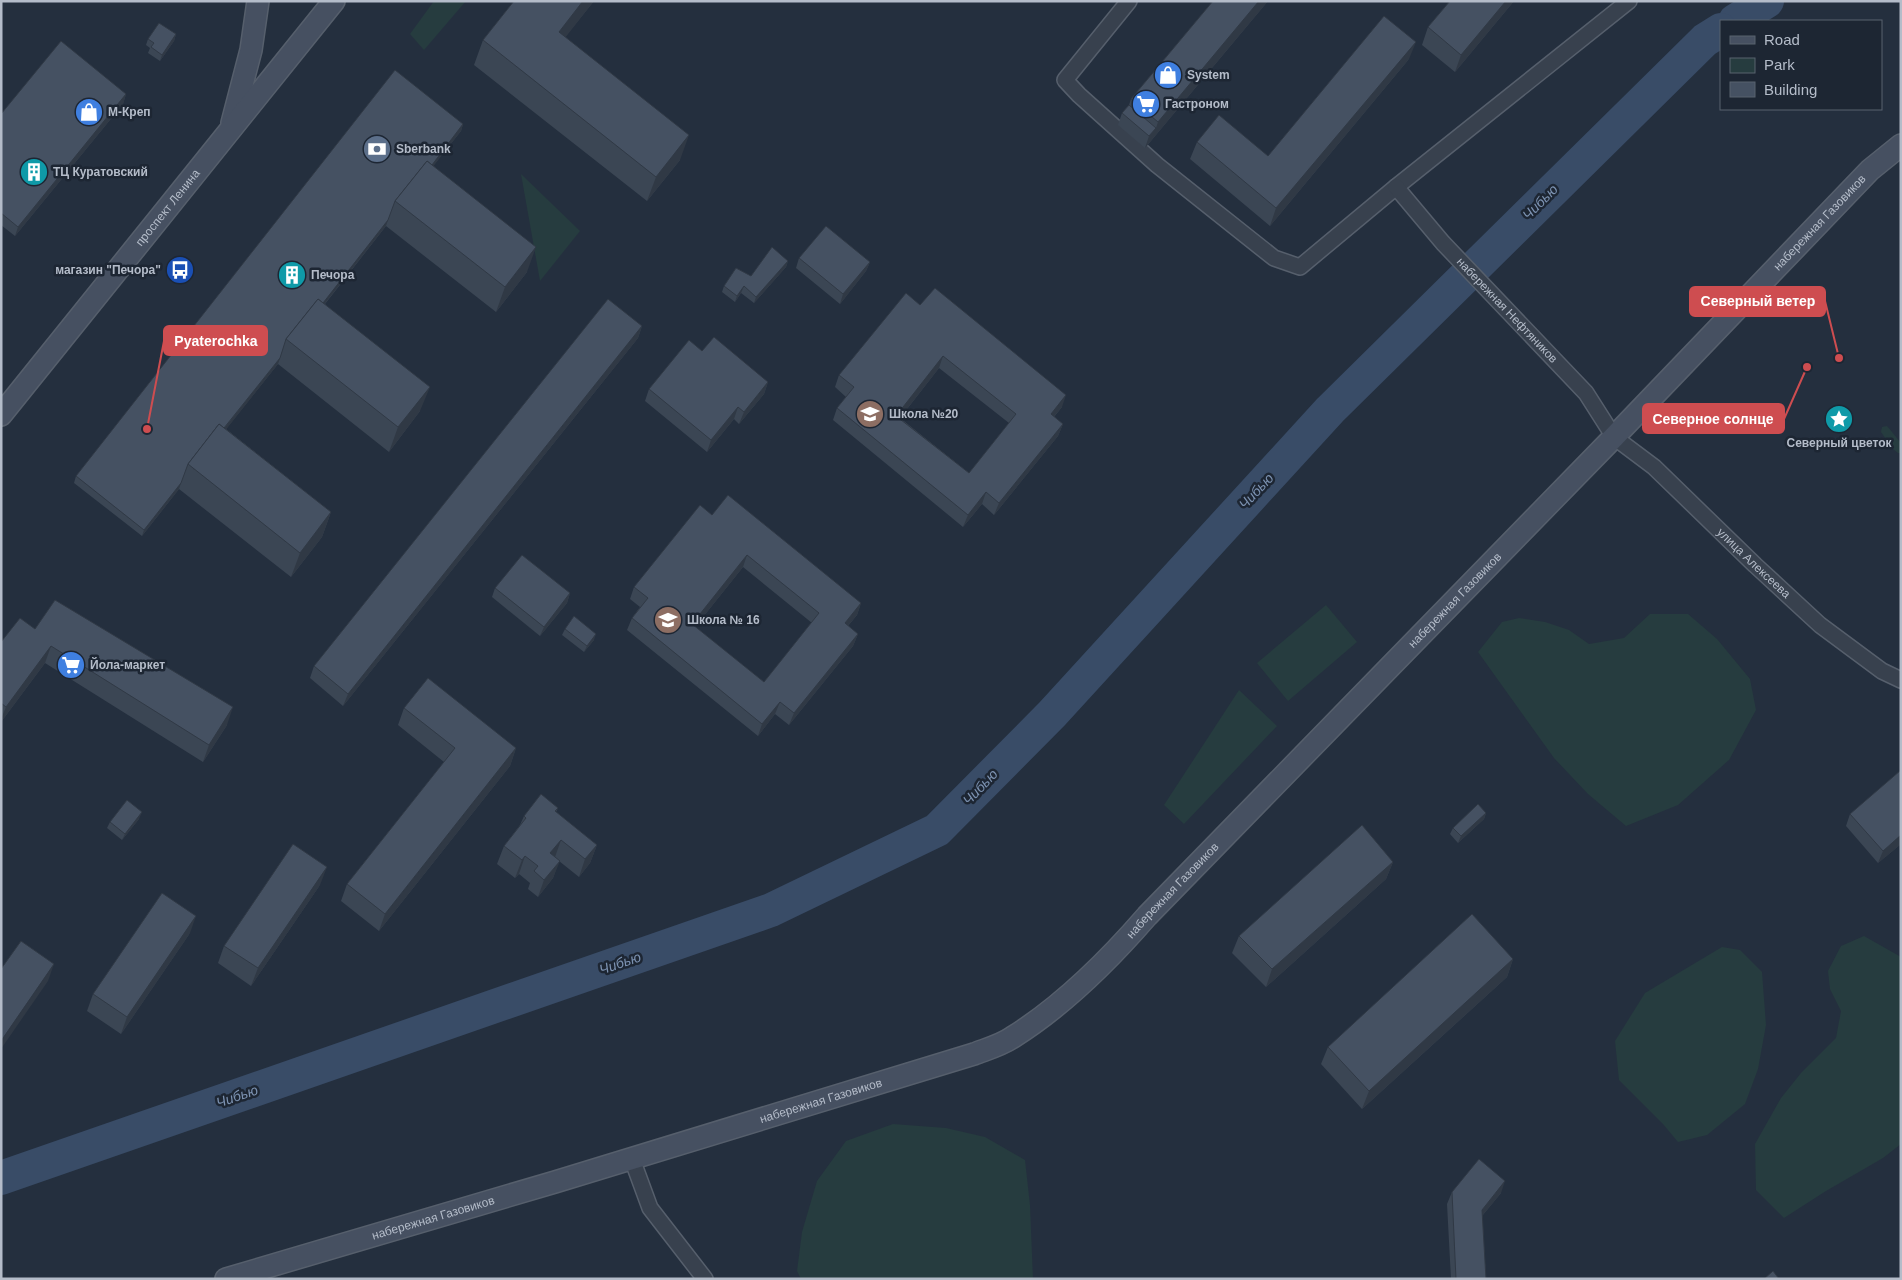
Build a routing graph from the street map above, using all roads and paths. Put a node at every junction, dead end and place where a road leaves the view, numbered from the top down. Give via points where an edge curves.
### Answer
1 (258, 1) edge
2 (334, 1) edge
3 (1130, 1) edge
4 (1629, 1) edge
5 (229, 132) junction
6 (1901, 145) edge
7 (1396, 187) junction
8 (1, 415) edge
9 (1614, 437) junction
10 (1901, 680) edge
11 (632, 1159) junction
12 (226, 1279) edge
13 (705, 1279) edge

1 - 5 main road via 251,50
2 - 5 main road, проспект Ленина
3 - 7 street via 1065,80 1157,165 1274,258 1300,267
4 - 7 street
5 - 8 main road, проспект Ленина
6 - 9 main road, набережная Газовиков via 1870,170
7 - 9 street, набережная Нефтяников via 1443,243 1586,393
9 - 10 street, улица Алексеева via 1654,467 1820,625 1882,671
9 - 11 main road, набережная Газовиков via 1122,946 1068,997 1012,1038 974,1054
11 - 12 main road, набережная Газовиков
11 - 13 street via 650,1208

